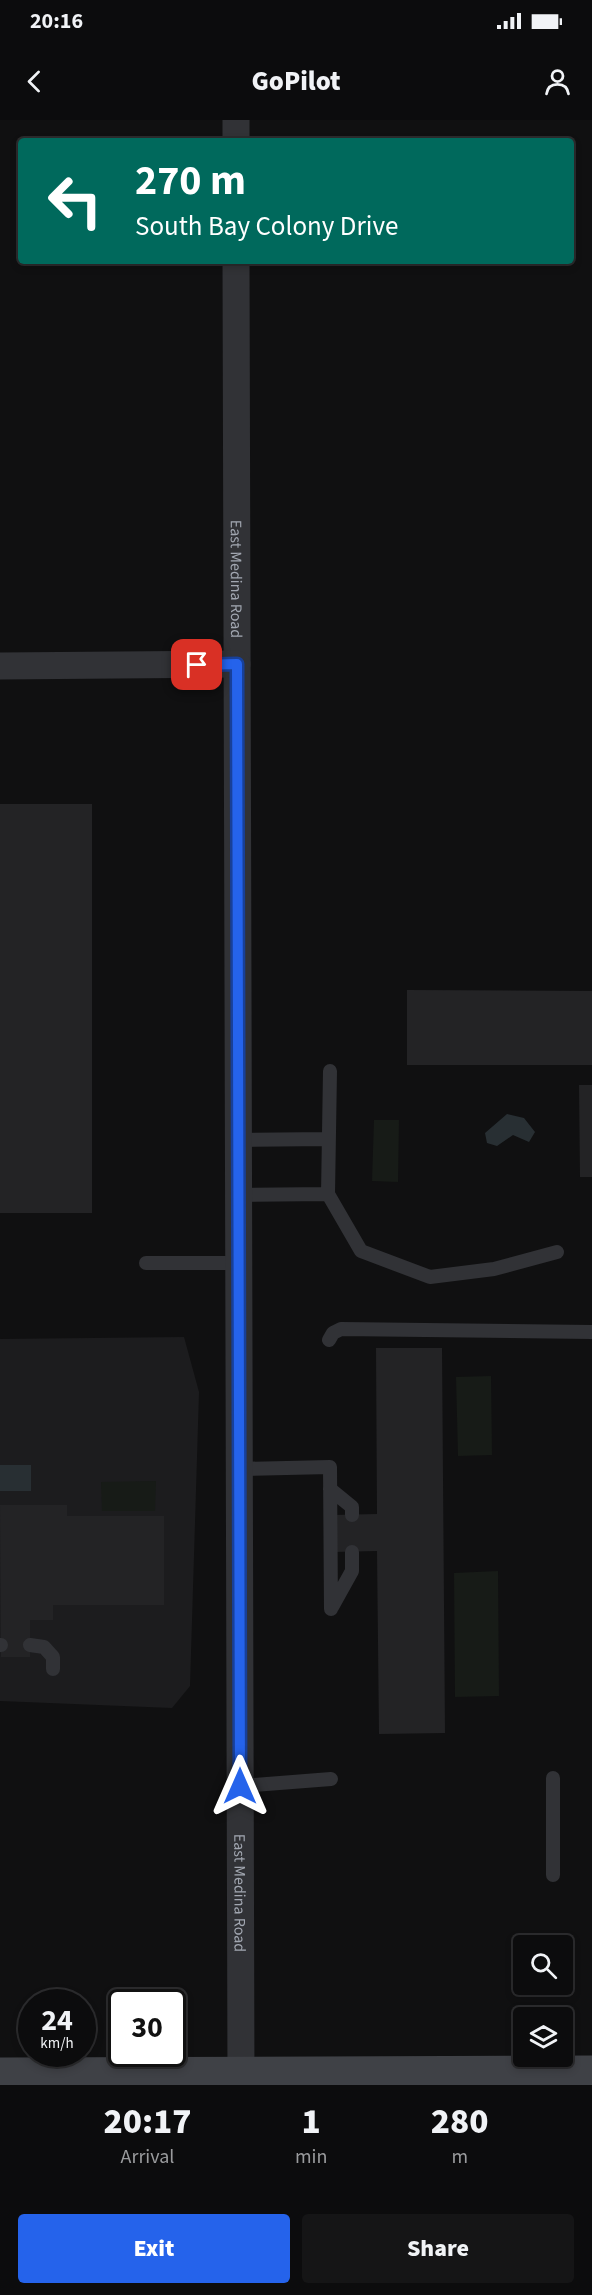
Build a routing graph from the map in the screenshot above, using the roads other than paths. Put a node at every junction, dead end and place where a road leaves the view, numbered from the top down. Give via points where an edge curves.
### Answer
1 (236, 120) edge
2 (236, 138) edge
3 (236, 264) edge
4 (237, 664) junction
5 (0, 666) edge
6 (330, 1071) dead end
7 (328, 1139) junction
8 (238, 1140) junction
9 (328, 1194) junction
10 (238, 1195) junction
11 (557, 1252) dead end
12 (146, 1263) dead end
13 (238, 1263) junction
14 (592, 1332) edge
15 (329, 1340) dead end
16 (239, 1469) junction
17 (330, 1489) junction
18 (352, 1515) dead end
19 (352, 1552) dead end
20 (30, 1645) dead end
21 (53, 1669) dead end
22 (553, 1778) dead end
23 (331, 1779) dead end
24 (240, 1786) junction
25 (553, 1875) dead end
26 (592, 2073) edge
27 (0, 2074) edge
28 (241, 2079) edge

1 - 2 street
3 - 4 street, East Medina Road
4 - 5 street
4 - 8 street, East Medina Road
6 - 7 lane
7 - 8 lane
7 - 9 lane
8 - 10 street, East Medina Road
9 - 10 lane
9 - 11 lane via 361,1251 430,1277 494,1269
10 - 13 street, East Medina Road
12 - 13 lane
13 - 16 street, East Medina Road
14 - 15 lane via 340,1329
16 - 17 lane via 330,1467
16 - 24 street, East Medina Road
17 - 18 lane via 352,1506
17 - 19 lane via 331,1609 352,1571
20 - 21 lane via 44,1647 53,1658
22 - 25 lane
23 - 24 lane
24 - 28 street, East Medina Road
26 - 28 main road
27 - 28 main road

